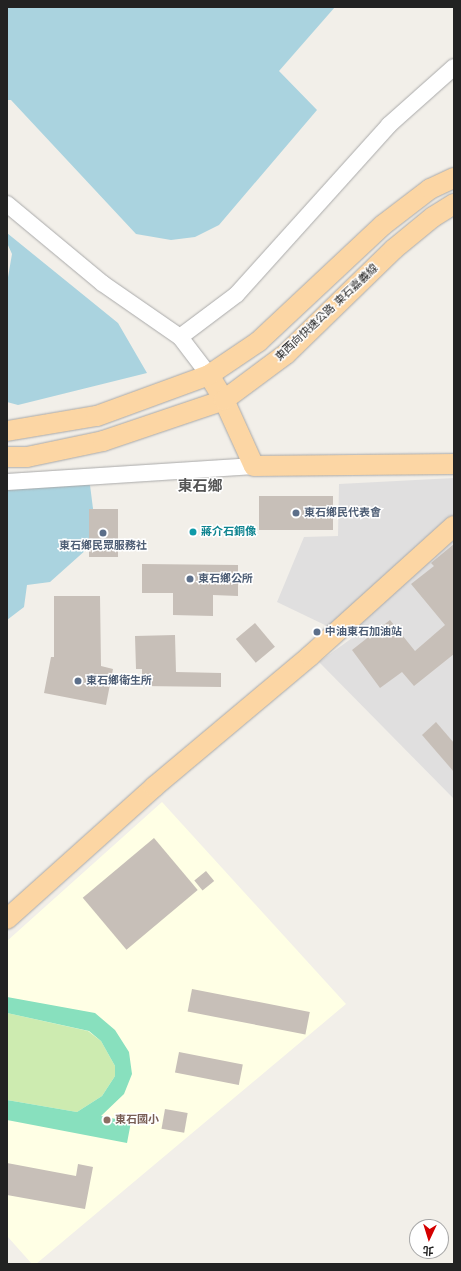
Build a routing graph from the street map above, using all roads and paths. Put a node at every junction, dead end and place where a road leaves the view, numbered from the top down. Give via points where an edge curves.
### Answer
1 (454, 67) edge
2 (454, 178) edge
3 (7, 204) edge
4 (454, 204) edge
5 (180, 337) junction
6 (208, 375) junction
7 (224, 400) junction
8 (7, 431) edge
9 (7, 457) edge
10 (454, 464) edge
11 (254, 466) junction
12 (7, 482) edge
13 (454, 526) edge
14 (7, 919) edge

1 - 5 street via 390,125 237,294
2 - 6 main road via 430,189 383,225 258,342
3 - 5 street via 102,283
4 - 7 main road, 東西向快速公路 東石嘉義線 via 433,217 394,249 286,354
5 - 6 street
6 - 7 main road
6 - 8 main road via 97,416
7 - 9 main road, 東西向快速公路 東石嘉義線 via 103,441 27,457
7 - 11 main road
10 - 11 main road
11 - 12 street
13 - 14 main road via 310,656 154,787

